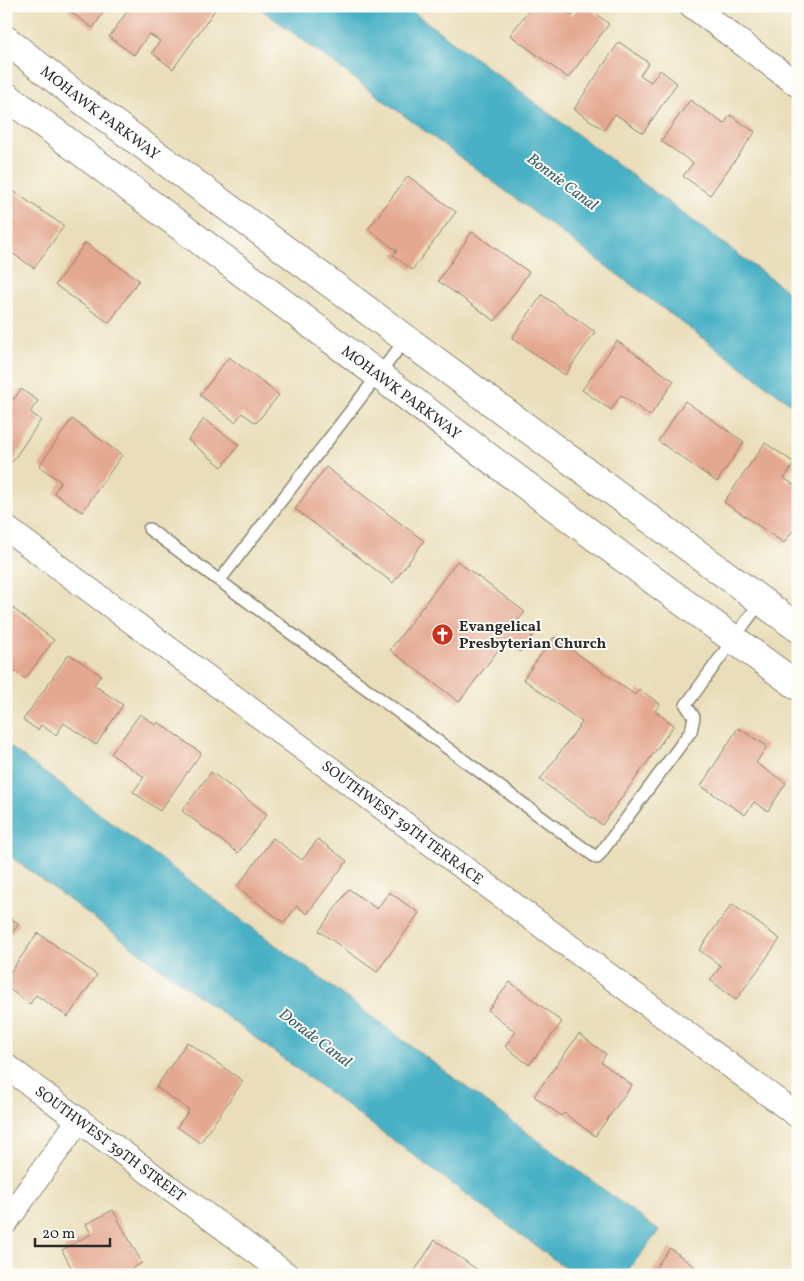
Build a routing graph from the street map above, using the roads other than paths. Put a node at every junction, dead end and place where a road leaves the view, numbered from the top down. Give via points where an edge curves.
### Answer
1 (692, 6) edge
2 (6, 40) edge
3 (798, 85) edge
4 (6, 96) edge
5 (406, 338) junction
6 (378, 376) junction
7 (6, 528) edge
8 (149, 529) dead end
9 (220, 580) junction
10 (761, 601) junction
11 (798, 628) edge
12 (733, 639) junction
13 (798, 686) edge
14 (6, 1066) edge
15 (798, 1116) edge
16 (80, 1120) junction
17 (6, 1222) edge
18 (287, 1275) edge

1 - 3 street
2 - 5 street, MOHAWK PARKWAY via 78,97
4 - 6 street, MOHAWK PARKWAY
5 - 6 lane
5 - 10 street, MOHAWK PARKWAY
6 - 9 lane
6 - 12 street, MOHAWK PARKWAY
7 - 15 street, SOUTHWEST 39TH TERRACE
8 - 9 lane
9 - 12 lane via 597,858 691,731 694,717 686,705
10 - 11 street, MOHAWK PARKWAY
10 - 12 lane
12 - 13 street, MOHAWK PARKWAY
14 - 16 street, SOUTHWEST 39TH STREET
16 - 17 street
16 - 18 street, SOUTHWEST 39TH STREET

